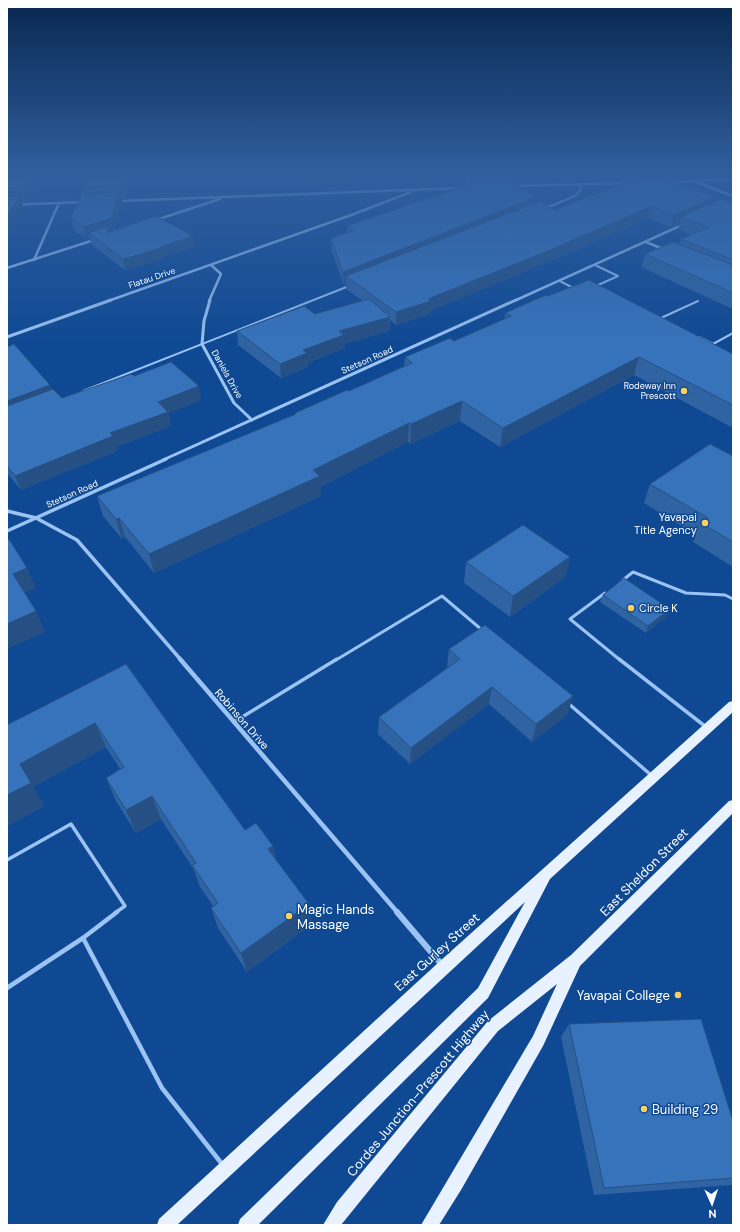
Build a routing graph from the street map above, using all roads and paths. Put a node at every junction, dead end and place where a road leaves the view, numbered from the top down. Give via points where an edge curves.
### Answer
1 (47, 232) edge
2 (302, 232) edge
3 (667, 232) edge
4 (100, 238) edge
5 (646, 242) junction
6 (668, 251) edge
7 (34, 260) junction
8 (211, 265) junction
9 (595, 265) junction
10 (7, 268) edge
11 (560, 281) junction
12 (356, 283) edge
13 (590, 289) edge
14 (577, 290) edge
15 (698, 301) dead end
16 (668, 322) edge
17 (733, 333) edge
18 (694, 334) edge
19 (7, 337) edge
20 (202, 344) junction
21 (79, 392) edge
22 (252, 420) junction
23 (7, 511) edge
24 (36, 518) junction
25 (7, 531) edge
26 (621, 581) edge
27 (608, 591) edge
28 (733, 600) edge
29 (484, 632) edge
30 (568, 704) edge
31 (733, 705) edge
32 (233, 722) junction
33 (708, 728) junction
34 (654, 778) junction
35 (733, 805) edge
36 (7, 860) edge
37 (549, 872) junction
38 (83, 938) junction
39 (576, 960) junction
40 (444, 967) junction
41 (7, 988) edge
42 (226, 1169) junction
43 (165, 1225) edge
44 (246, 1225) edge
45 (331, 1225) edge
46 (430, 1225) edge

1 - 7 street
2 - 8 street, Flatau Drive
3 - 5 street, Stetson Road
4 - 7 street
5 - 6 street
5 - 9 street, Stetson Road
7 - 10 street
8 - 19 street, Flatau Drive
8 - 20 street, Daniels Drive via 221,274 204,321
9 - 11 street, Stetson Road
9 - 13 lane via 618,276
11 - 14 lane
11 - 22 street, Stetson Road
12 - 20 lane
15 - 16 lane via 661,318
17 - 18 lane via 713,344
20 - 21 lane
20 - 22 street, Daniels Drive via 234,403
22 - 24 street, Stetson Road
23 - 24 street, Robinson Drive
24 - 25 street, Stetson Road
24 - 32 street, Robinson Drive via 77,540
26 - 28 lane via 633,572 686,593 725,595
27 - 33 lane via 570,619
29 - 32 lane via 442,596
30 - 34 lane
31 - 33 main road, East Gurley Street
32 - 40 street, Robinson Drive
33 - 34 main road, East Gurley Street
34 - 37 main road, East Gurley Street
35 - 39 main road, East Sheldon Street
36 - 38 lane via 71,824 125,906
37 - 40 main road, East Gurley Street
37 - 44 main road via 483,993
38 - 41 lane
38 - 42 lane via 162,1088
39 - 45 main road, Cordes Junction–Prescott Highway via 493,1026
39 - 46 main road via 538,1041
40 - 42 main road, East Gurley Street
42 - 43 main road, East Gurley Street

